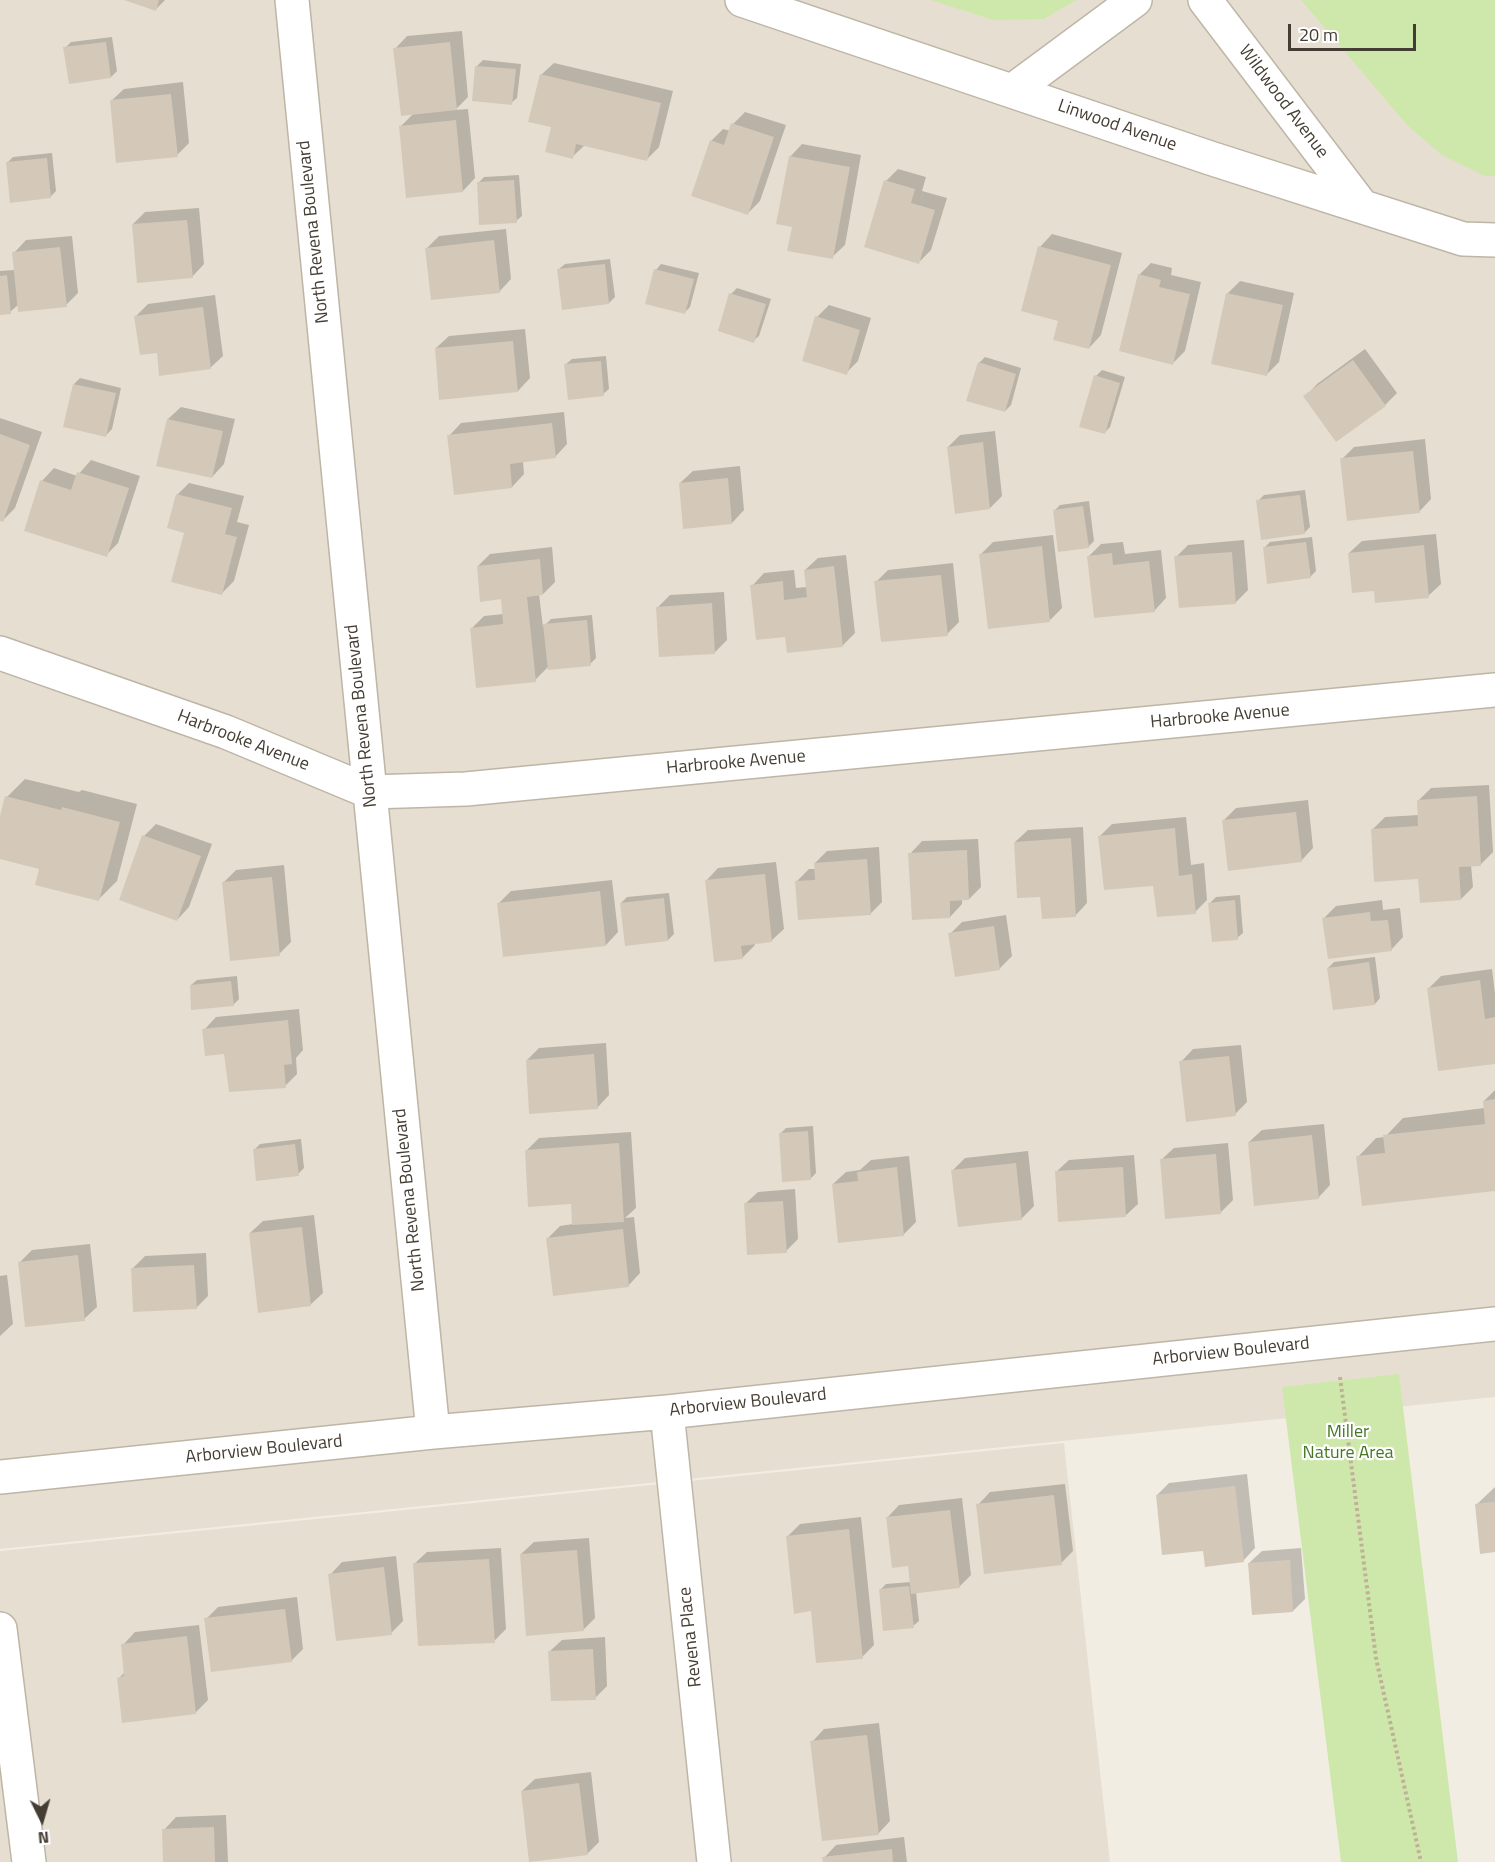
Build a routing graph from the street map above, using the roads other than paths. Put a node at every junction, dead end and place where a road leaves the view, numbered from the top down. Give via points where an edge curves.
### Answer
1 (292, 0) edge
2 (742, 0) edge
3 (1135, 0) edge
4 (1205, 0) edge
5 (1012, 91) junction
6 (1361, 205) junction
7 (1495, 240) edge
8 (0, 653) edge
9 (1495, 690) edge
10 (370, 792) junction
11 (1495, 1324) edge
12 (668, 1412) junction
13 (433, 1432) junction
14 (0, 1477) edge
15 (0, 1629) edge
16 (28, 1862) edge
17 (714, 1862) edge

1 - 10 street, North Revena Boulevard
2 - 5 street, Linwood Avenue
3 - 5 street
4 - 6 street, Wildwood Avenue
5 - 6 street, Linwood Avenue
6 - 7 street, Linwood Avenue via 1463,239
8 - 10 street, Harbrooke Avenue via 226,732
9 - 10 street, Harbrooke Avenue via 477,788
10 - 13 street, North Revena Boulevard
11 - 12 street, Arborview Boulevard
12 - 13 street, Arborview Boulevard
12 - 17 street, Revena Place
13 - 14 street, Arborview Boulevard
15 - 16 street

